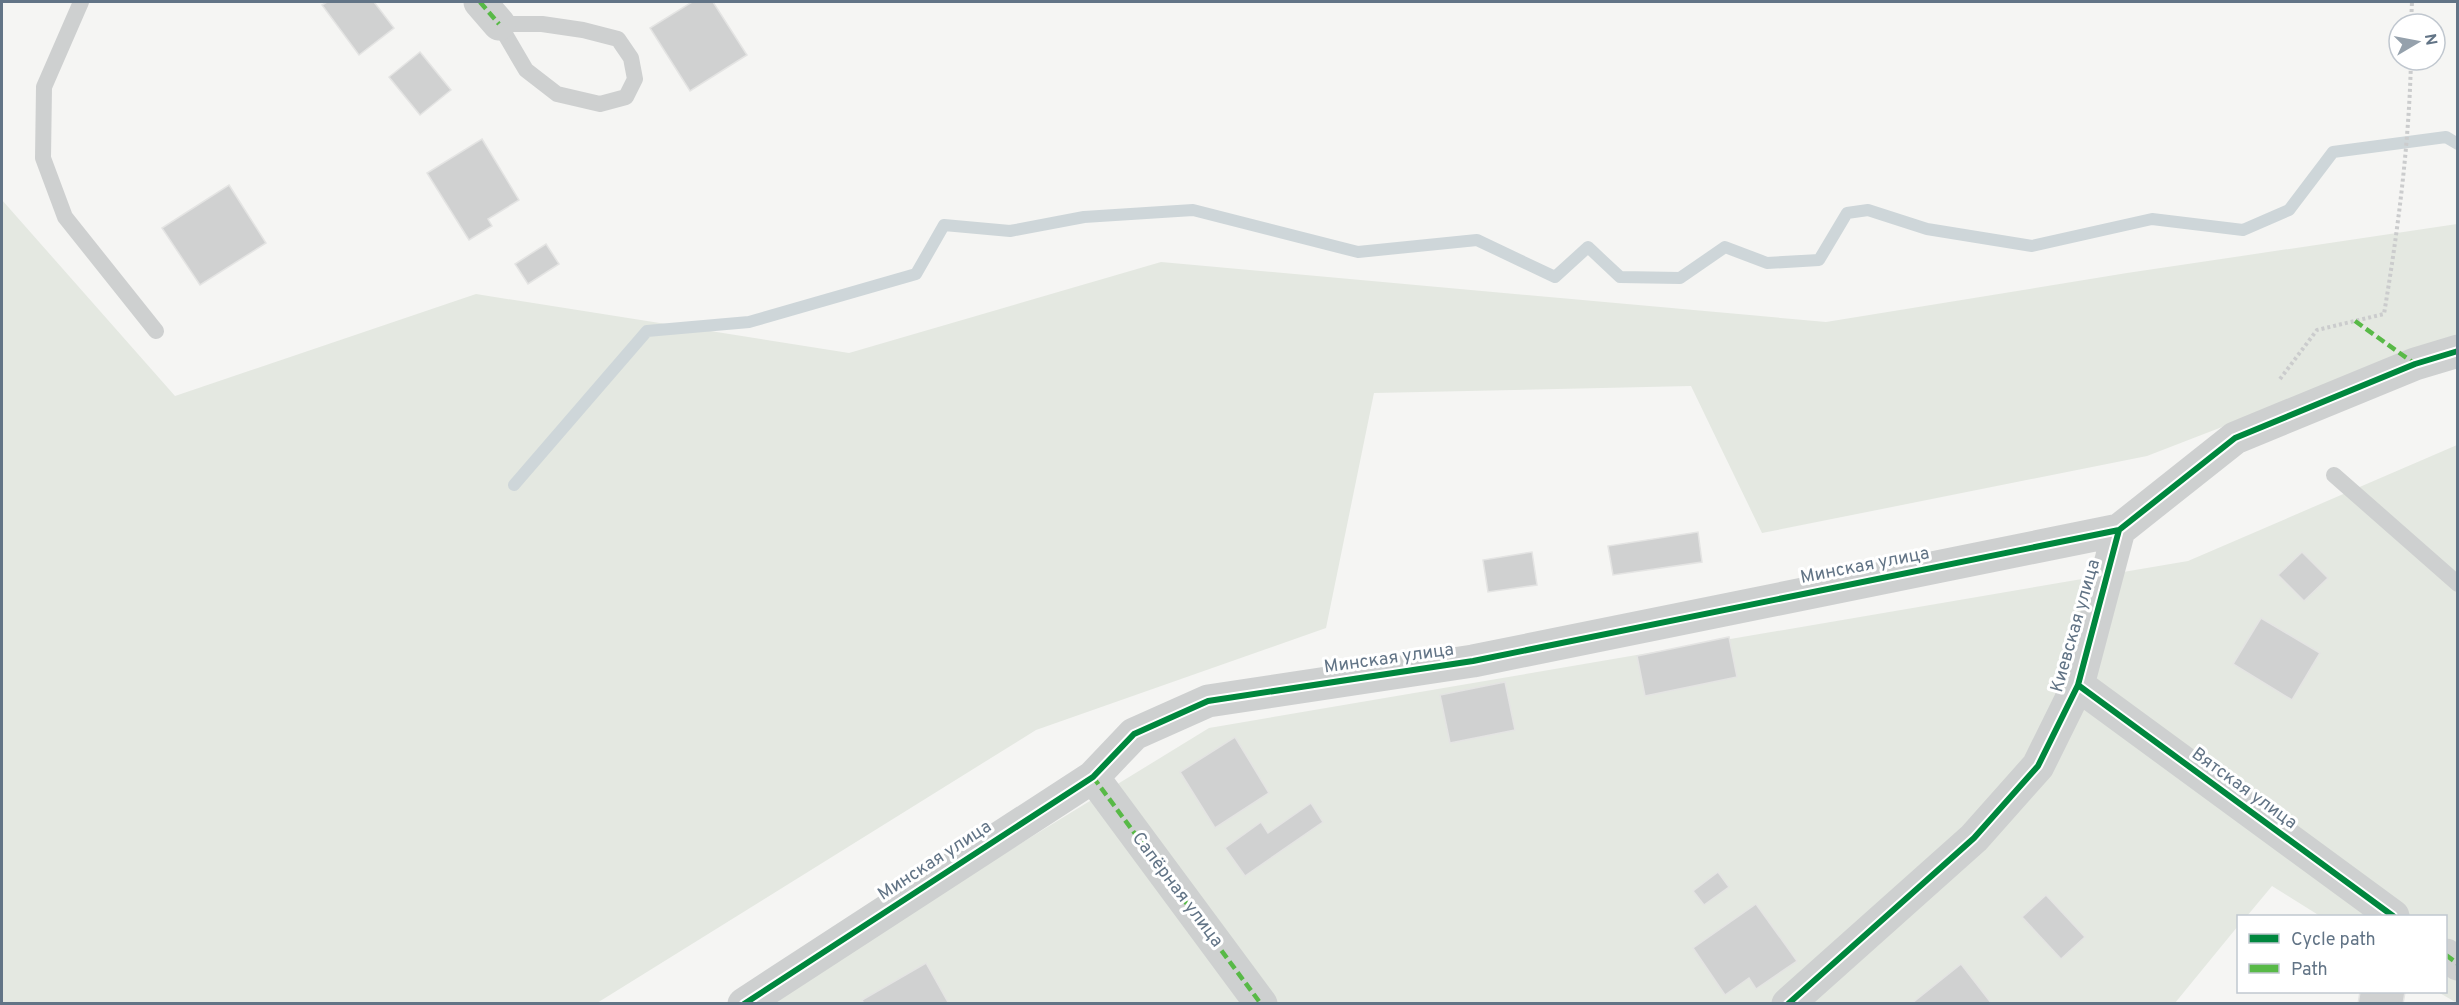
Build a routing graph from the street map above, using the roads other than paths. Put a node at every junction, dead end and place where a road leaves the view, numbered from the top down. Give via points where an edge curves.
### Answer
1 (81, 2) edge
2 (490, 13) edge
3 (156, 331) dead end
4 (2457, 351) edge
5 (2334, 475) dead end
6 (2119, 530) junction
7 (2457, 584) edge
8 (2078, 685) junction
9 (1093, 777) junction
10 (2392, 915) edge
11 (744, 1004) edge
12 (1261, 1004) edge
13 (1788, 1004) edge

1 - 3 lane via 44,87 44,158 65,217
2 - 2 lane via 618,39 632,58 634,79 626,96 600,104 557,94 526,70
4 - 6 street via 2415,364 2235,438
5 - 7 lane
6 - 8 street, Киевская улица
6 - 9 street, Минская улица via 1473,661 1208,701 1134,734
8 - 10 street, Вятская улица
8 - 13 street, Киевская улица via 2038,766 1974,838
9 - 11 street, Минская улица
9 - 12 street, Сапёрная улица

